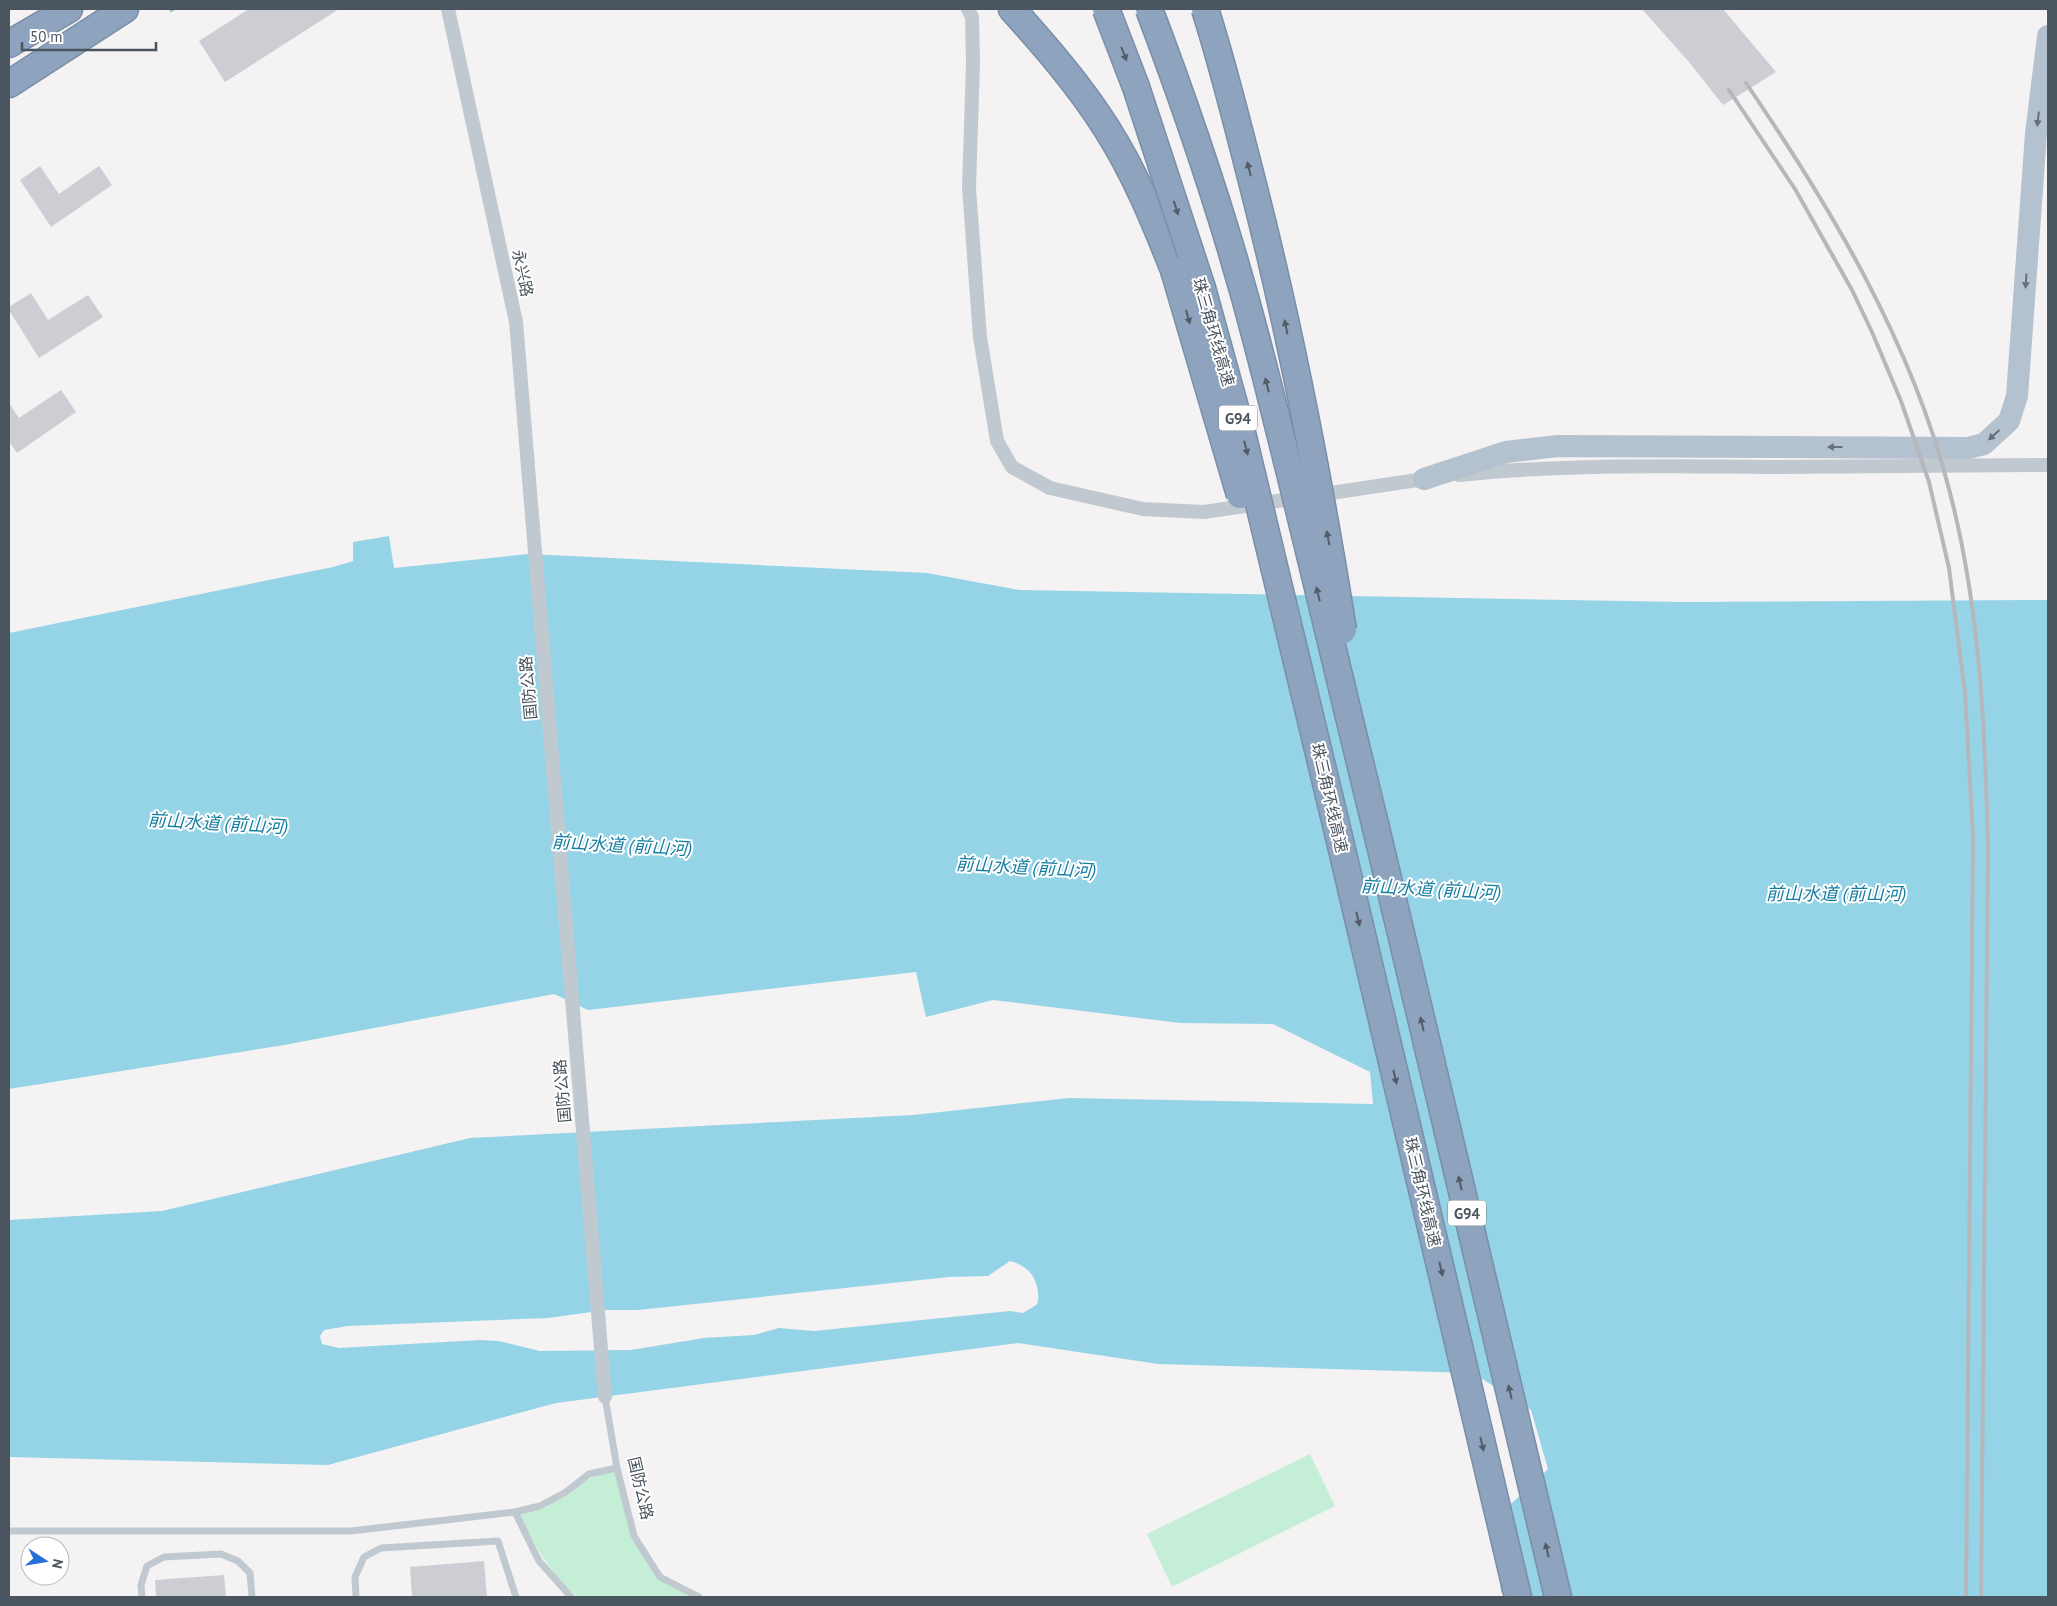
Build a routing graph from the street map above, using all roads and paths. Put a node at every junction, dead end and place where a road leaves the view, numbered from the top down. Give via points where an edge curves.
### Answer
1 (69, 9) edge
2 (125, 9) edge
3 (174, 9) edge
4 (448, 9) edge
5 (968, 9) edge
6 (1012, 9) edge
7 (1036, 9) edge
8 (1106, 9) edge
9 (1149, 9) edge
10 (1160, 9) edge
11 (1205, 9) edge
12 (170, 12) dead end
13 (2048, 36) edge
14 (9, 44) edge
15 (9, 84) edge
16 (1198, 150) junction
17 (1174, 270) junction
18 (2048, 465) edge
19 (1424, 479) junction
20 (534, 549) joint
21 (1376, 828) junction
22 (1339, 837) junction
23 (605, 1397) joint
24 (617, 1468) junction
25 (515, 1512) junction
26 (9, 1531) edge
27 (142, 1597) edge
28 (252, 1597) edge
29 (356, 1597) edge
30 (516, 1597) edge
31 (571, 1597) edge
32 (699, 1597) edge
33 (1518, 1597) edge
34 (1558, 1597) edge

1 - 14 highway
2 - 15 highway
3 - 12 path
4 - 20 street, 永兴路 via 516,322
5 - 19 street via 972,17 973,63 969,188 980,337 997,441 1012,467 1050,488 1143,510 1204,512
6 - 17 highway via 1079,88 1108,130 1158,228
7 - 17 highway via 1062,42 1121,133 1143,178
8 -> 22 highway, 珠三角环线高速 / G94, bridge via 1136,87 1202,288 1242,433
9 - 16 highway, G94, bridge
10 - 16 highway, bridge
21 -> 11 highway, bridge via 1330,544 1301,398 1258,202 1222,60
13 -> 19 main road via 2036,134 2017,396 2009,421 1984,444 1968,448 1558,446 1506,452
21 -> 16 highway, G94, bridge via 1257,341
17 -> 22 highway, bridge
18 - 19 street via 1598,466
20 - 23 street, 国防公路
34 -> 21 highway, G94
22 -> 33 highway, 珠三角环线高速 / G94
23 - 24 lane, 国防公路
24 - 25 lane via 589,1474 540,1506
24 - 32 lane, 国防公路 via 634,1536 660,1577
25 - 26 lane via 350,1531
25 - 31 lane via 539,1561
27 - 28 lane via 141,1585 147,1566 164,1557 221,1554 238,1561 250,1573
29 - 30 lane via 356,1577 364,1556 381,1548 498,1541

